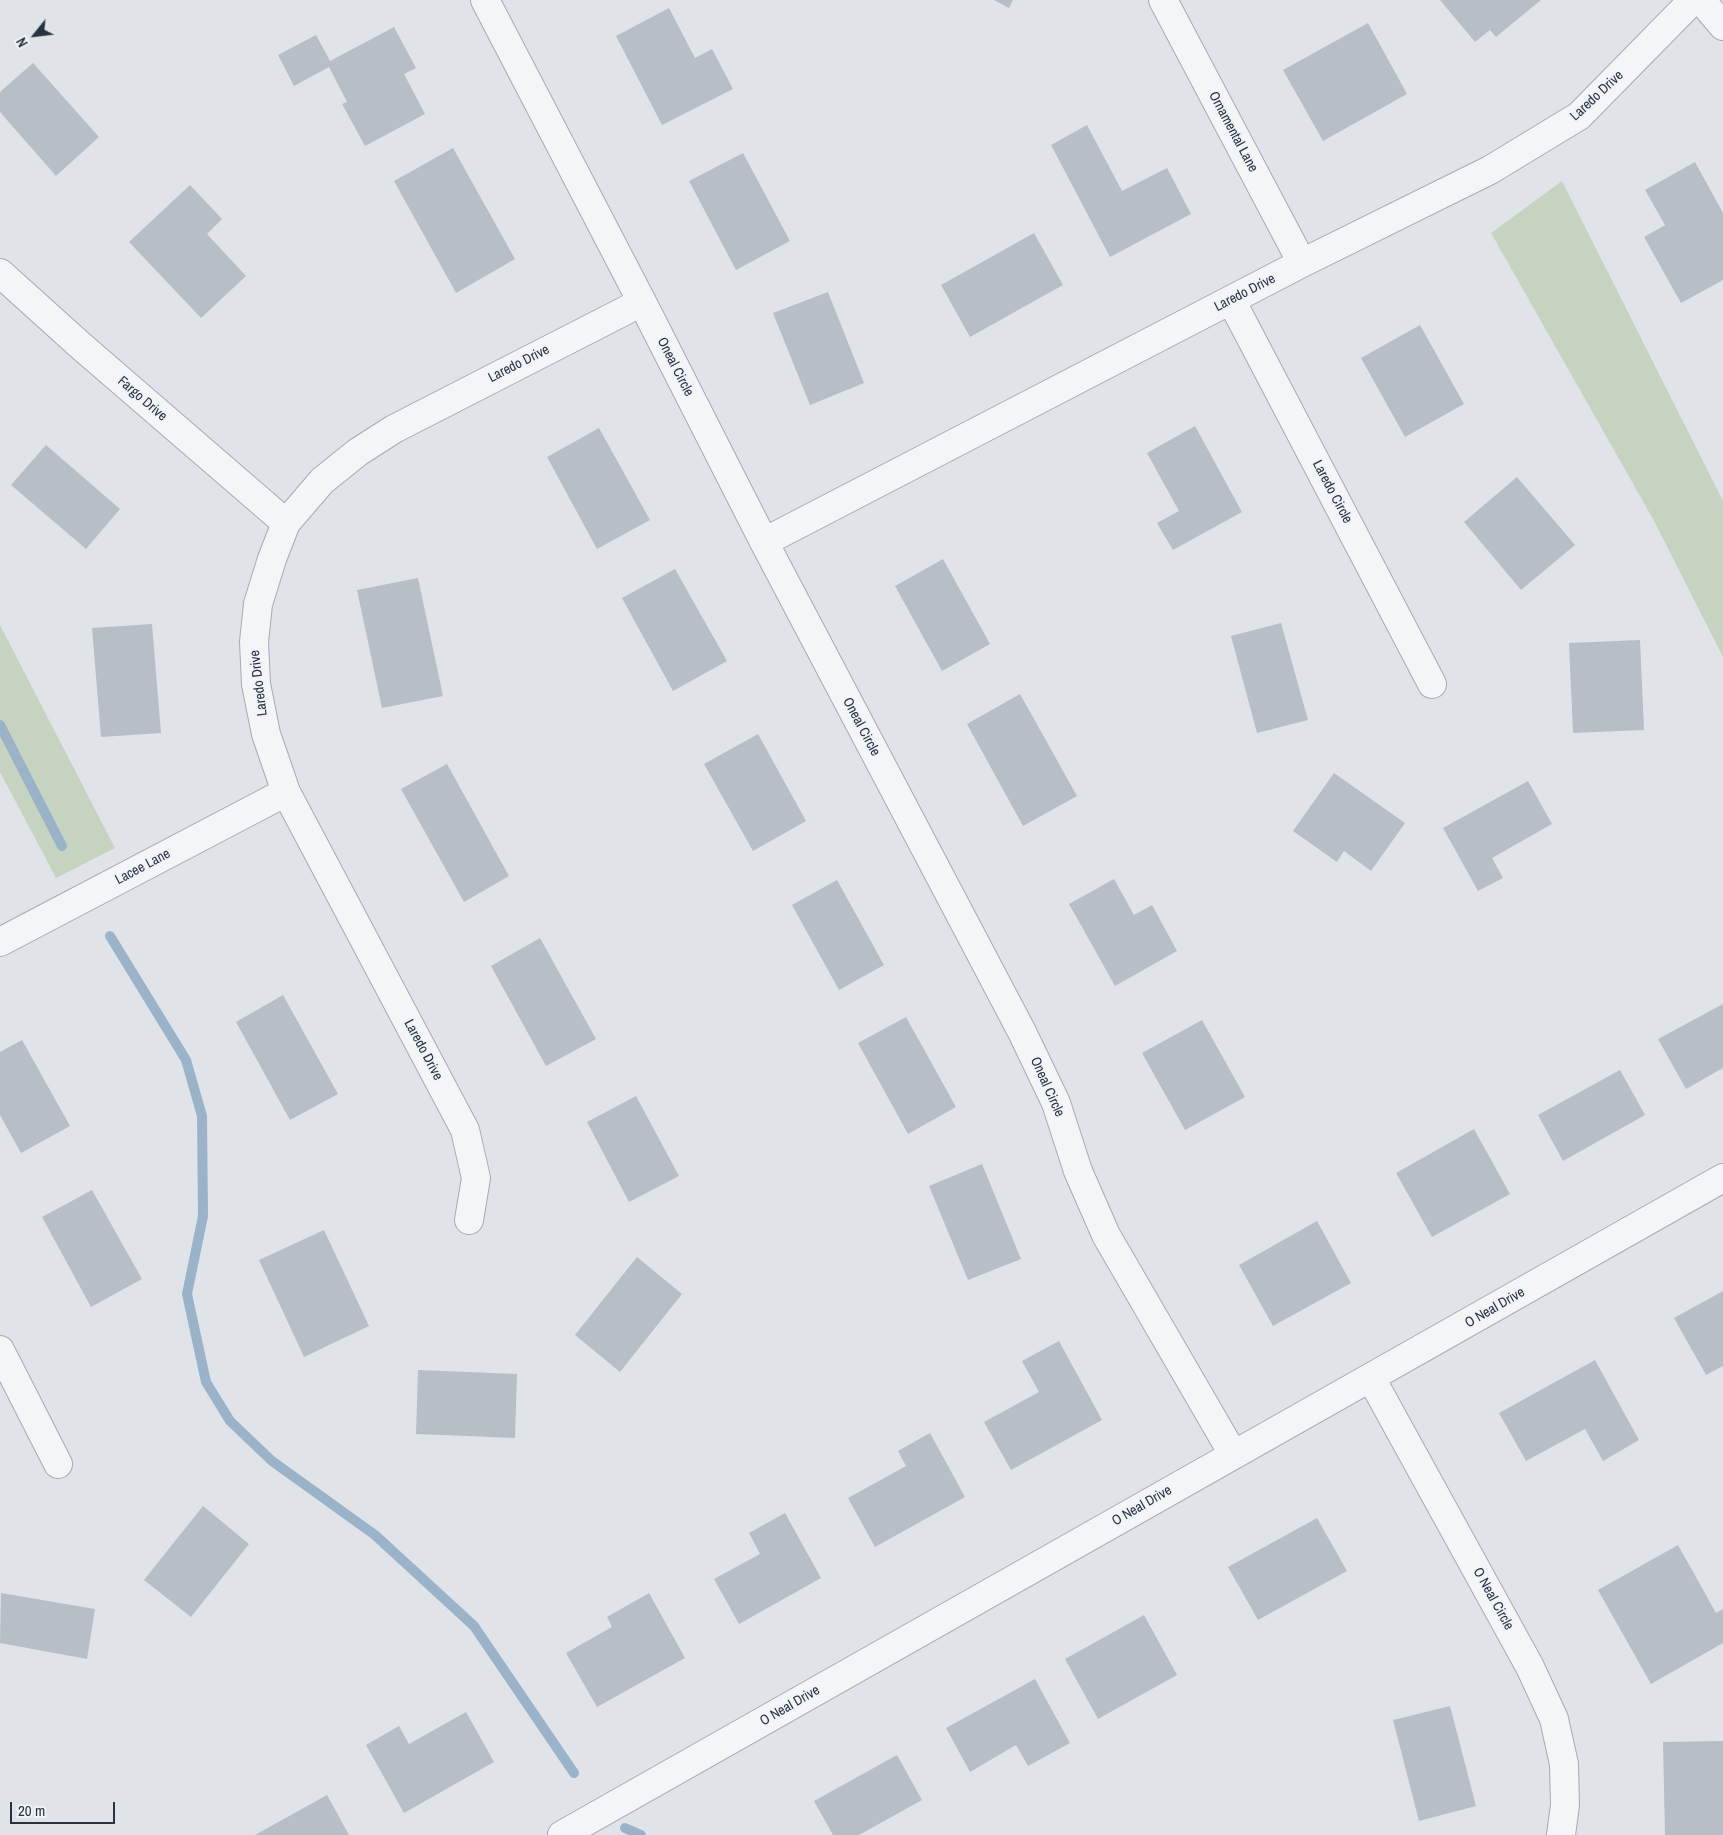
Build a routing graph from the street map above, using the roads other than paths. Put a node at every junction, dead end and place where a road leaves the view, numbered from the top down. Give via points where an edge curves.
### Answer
1 (485, 0) edge
2 (1163, 0) edge
3 (1693, 0) edge
4 (1701, 0) edge
5 (1723, 26) edge
6 (1302, 263) junction
7 (0, 272) edge
8 (1231, 300) junction
9 (642, 302) junction
10 (286, 523) junction
11 (764, 542) junction
12 (1432, 684) dead end
13 (286, 792) junction
14 (0, 942) edge
15 (1723, 1178) edge
16 (469, 1220) dead end
17 (0, 1350) edge
18 (1371, 1378) junction
19 (1233, 1454) junction
20 (58, 1464) dead end
21 (562, 1835) edge
22 (1561, 1835) edge

1 - 9 street, Oneal Circle
2 - 6 street, Ornamental Lane
3 - 6 street, Laredo Drive via 1579,116 1490,170
4 - 5 street
6 - 8 street, Laredo Drive
7 - 10 street, Fargo Drive via 80,346
8 - 11 street, Laredo Drive
8 - 12 street, Laredo Circle
9 - 10 street, Laredo Drive via 394,429 322,481
9 - 11 street, Oneal Circle
10 - 13 street, Laredo Drive via 258,604 254,642 256,684 266,734
11 - 19 street, Oneal Circle via 1022,1032 1056,1102 1078,1171 1106,1235
13 - 14 street, Lacee Lane
13 - 16 street, Laredo Drive via 465,1130 476,1178
15 - 18 street, O Neal Drive
17 - 20 street
18 - 19 street, O Neal Drive
18 - 22 street, O Neal Circle via 1530,1667 1554,1718 1564,1764 1565,1805
19 - 21 street, O Neal Drive

